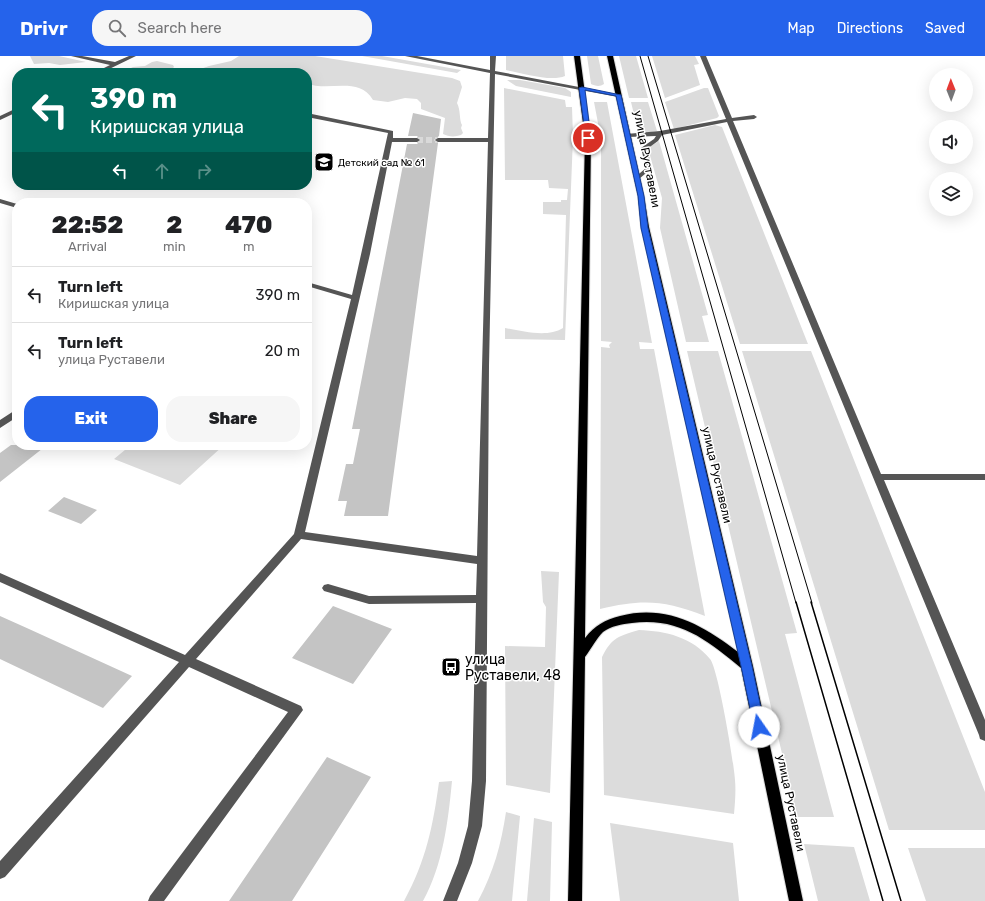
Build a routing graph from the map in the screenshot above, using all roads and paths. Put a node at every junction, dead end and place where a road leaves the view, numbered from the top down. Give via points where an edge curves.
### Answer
1 (74, 56) edge
2 (133, 56) edge
3 (408, 56) edge
4 (493, 56) edge
5 (577, 56) edge
6 (610, 56) edge
7 (702, 56) edge
8 (115, 64) junction
9 (108, 68) edge
10 (493, 72) junction
11 (582, 88) junction
12 (618, 95) junction
13 (12, 112) edge
14 (312, 116) edge
15 (754, 117) dead end
16 (0, 118) edge
17 (729, 120) junction
18 (660, 134) junction
19 (628, 135) junction
20 (389, 140) junction
21 (417, 140) tunnel mouth
22 (438, 140) tunnel mouth
23 (490, 140) junction
24 (637, 178) junction
25 (0, 201) edge
26 (12, 205) edge
27 (312, 285) edge
28 (355, 298) junction
29 (12, 416) edge
30 (0, 425) edge
31 (877, 477) junction
32 (985, 477) edge
33 (299, 535) junction
34 (482, 561) junction
35 (0, 577) edge
36 (328, 588) dead end
37 (482, 599) junction
38 (578, 658) junction
39 (188, 661) junction
40 (747, 666) junction
41 (985, 735) edge
42 (0, 872) edge
43 (155, 901) edge
44 (450, 901) edge
45 (575, 901) edge
46 (796, 901) edge

1 - 8 street
2 - 8 street
3 - 10 street
4 - 10 street
5 - 11 main road
6 - 12 main road, улица Руставели
7 - 17 street
8 - 9 street
10 - 11 street
10 - 23 street
11 - 12 street
11 - 38 main road via 588,138
12 - 19 main road, улица Руставели
13 - 16 street
14 - 20 street via 391,132
15 - 17 street
17 - 18 street
17 - 31 street
18 - 19 street
18 - 24 street via 644,148 649,168
19 - 24 main road, улица Руставели
20 - 21 street
20 - 28 street
22 - 23 street
23 - 34 street
24 - 40 main road, улица Руставели via 645,228
25 - 26 street
27 - 28 street
28 - 33 street
29 - 30 street
31 - 32 street
31 - 41 street
33 - 34 street
33 - 39 street
34 - 37 street
35 - 39 street
36 - 37 street via 369,600
37 - 44 street via 479,781 475,826 465,864
38 - 40 main road via 599,630 616,621 643,615 666,617 687,624 707,634
38 - 45 main road
39 - 42 street
39 - 43 street via 297,710
40 - 46 main road, улица Руставели

